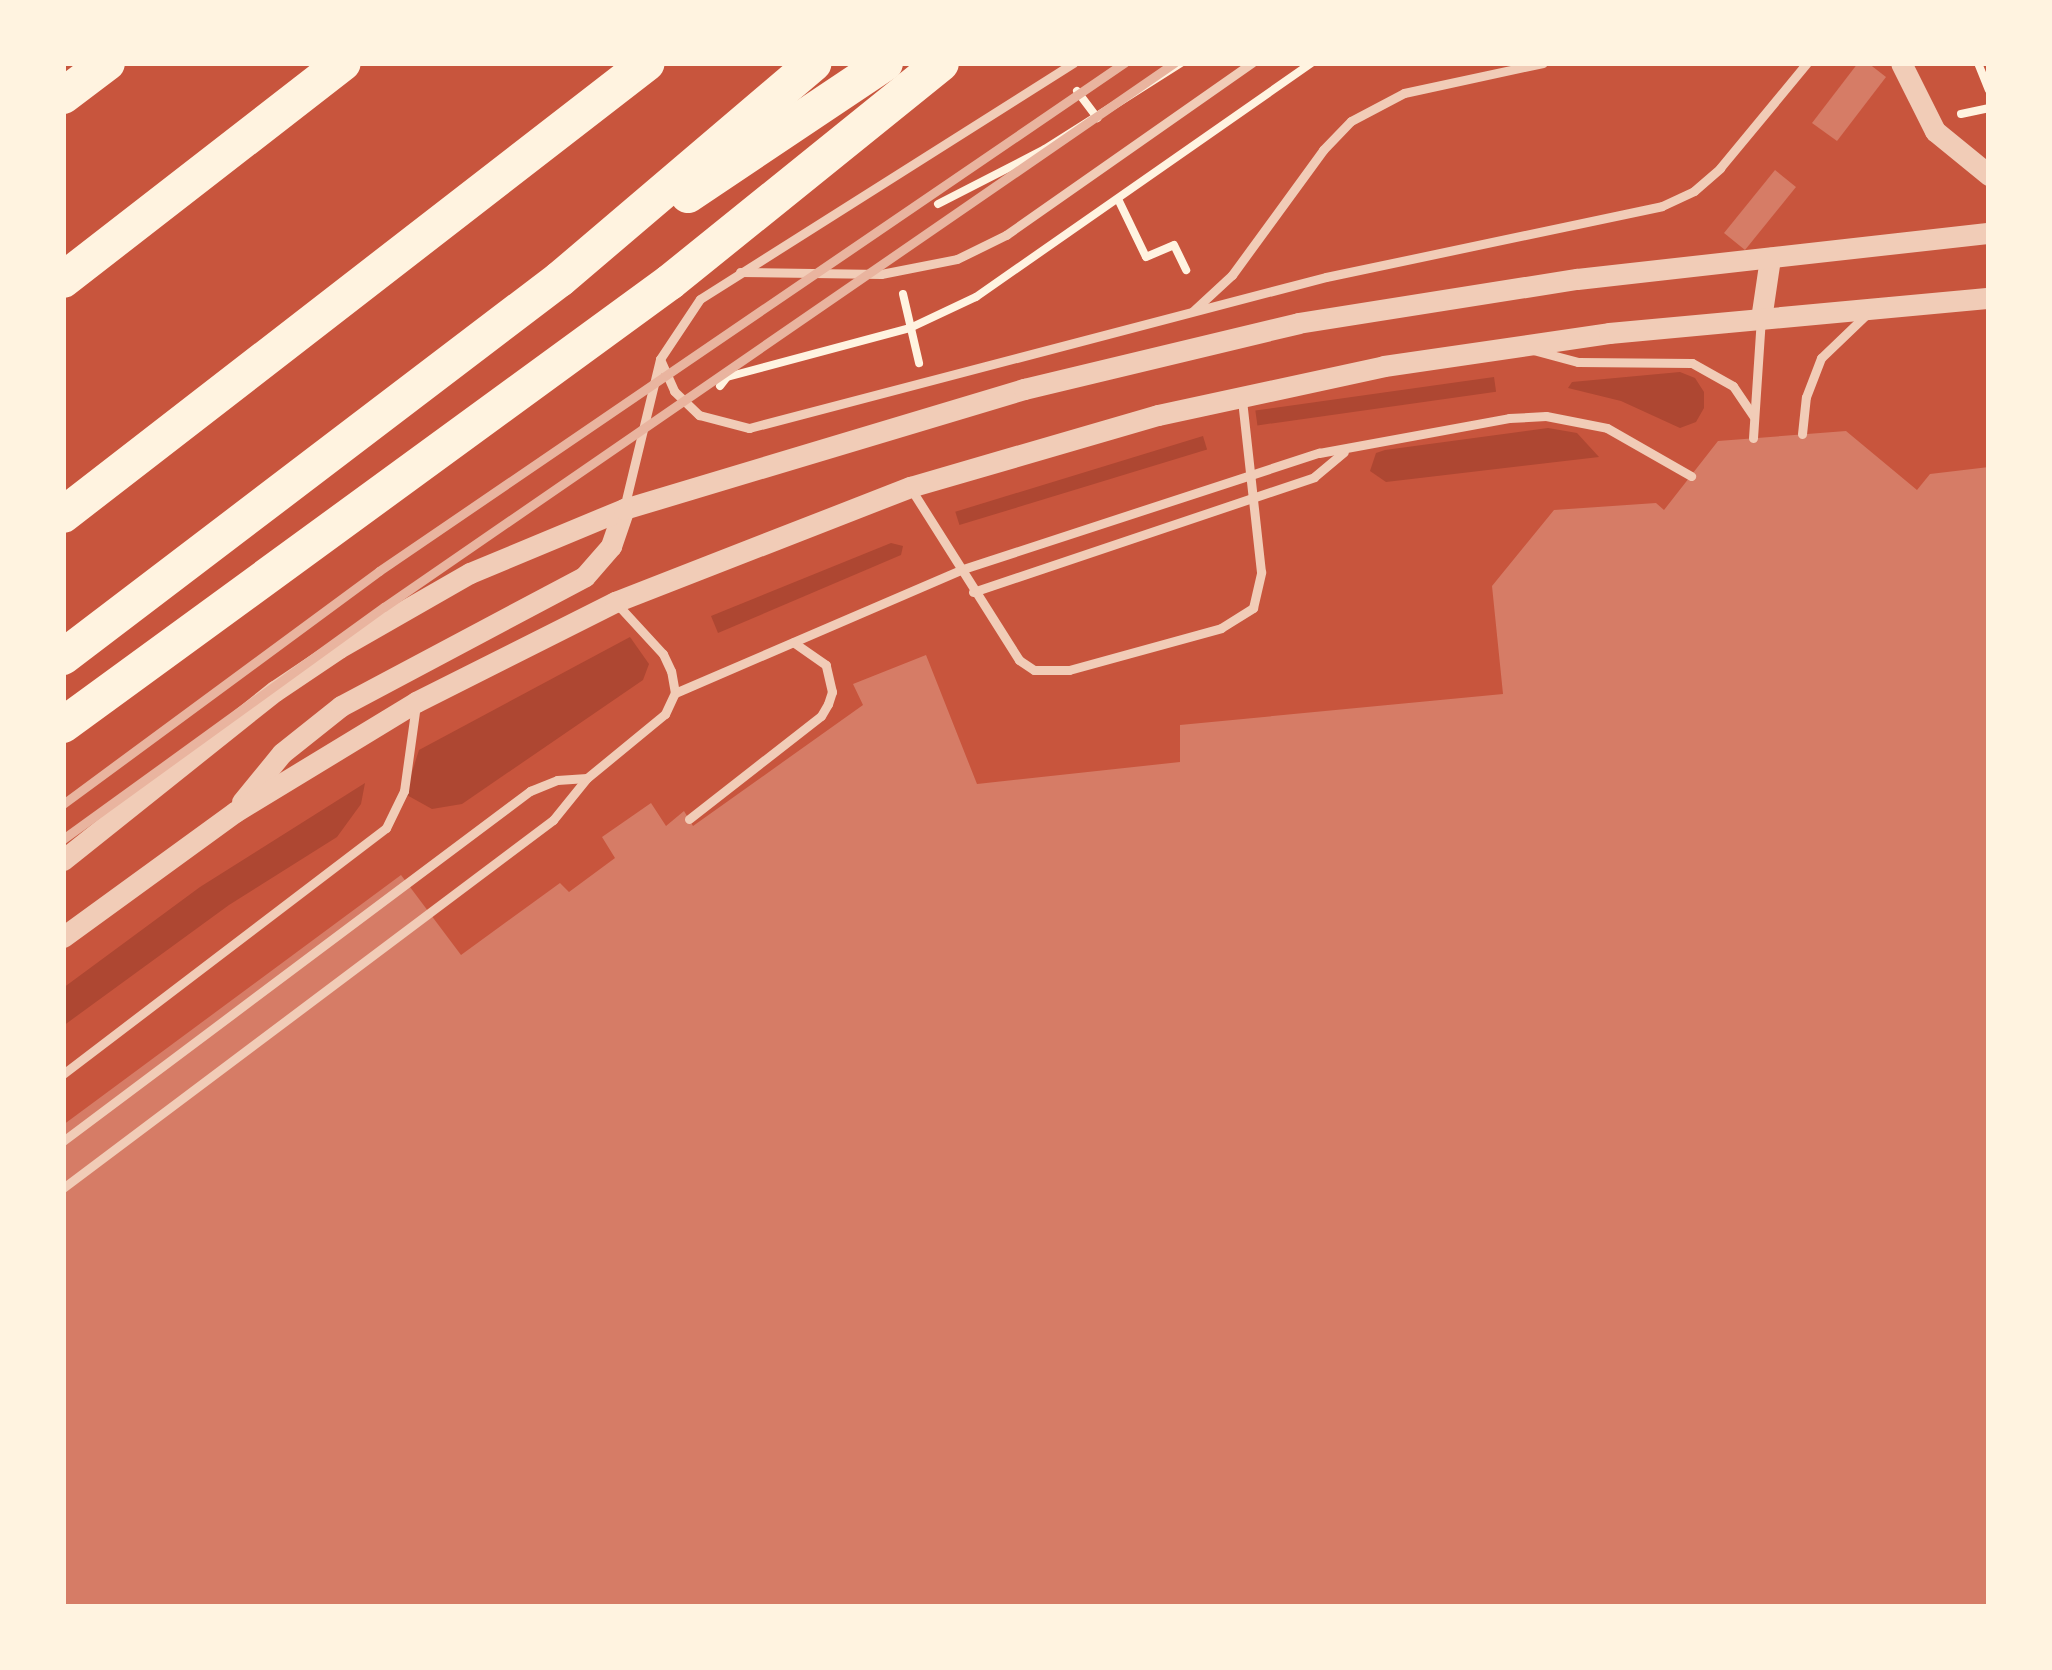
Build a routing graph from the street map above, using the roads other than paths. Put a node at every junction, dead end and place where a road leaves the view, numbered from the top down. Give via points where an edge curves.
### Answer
1 (107, 63) edge
2 (343, 63) edge
3 (647, 63) edge
4 (814, 63) edge
5 (885, 63) edge
6 (940, 63) edge
7 (955, 63) edge
8 (1074, 63) edge
9 (1252, 63) edge
10 (1544, 63) edge
11 (1807, 63) edge
12 (1901, 63) edge
13 (63, 96) edge
14 (877, 110) junction
15 (1989, 175) edge
16 (1989, 233) edge
17 (1770, 258) junction
18 (740, 272) junction
19 (63, 280) edge
20 (560, 280) junction
21 (1989, 298) edge
22 (1874, 308) junction
23 (1189, 314) junction
24 (1761, 319) junction
25 (1522, 345) junction
26 (660, 359) junction
27 (1242, 395) junction
28 (1753, 416) junction
29 (1802, 434) dead end
30 (1753, 438) dead end
31 (1344, 452) junction
32 (1251, 473) junction
33 (1690, 476) dead end
34 (910, 487) junction
35 (1254, 497) junction
36 (624, 509) junction
37 (63, 515) edge
38 (960, 570) junction
39 (973, 592) junction
40 (615, 602) junction
41 (794, 642) junction
42 (63, 657) edge
43 (674, 693) junction
44 (416, 702) junction
45 (63, 725) edge
46 (587, 778) junction
47 (235, 812) junction
48 (689, 819) dead end
49 (63, 860) edge
50 (63, 937) edge
51 (63, 1074) edge
52 (63, 1141) edge
53 (63, 1188) edge

1 - 13 highway
2 - 19 highway
3 - 37 highway
4 - 20 highway
5 - 20 highway
6 - 14 highway
7 - 14 highway
8 - 18 lane
9 - 18 lane via 1006,235 957,259 880,274
10 - 23 lane via 1404,93 1351,121 1232,275
11 - 23 lane via 1720,168 1662,206 1450,248
12 - 15 street via 1935,131
14 - 45 highway via 670,282
16 - 17 street
17 - 24 street
17 - 36 street via 1437,298 1160,353
18 - 26 lane via 684,317
20 - 42 highway
21 - 22 street
22 - 24 street
22 - 29 lane via 1821,358 1805,397
23 - 26 lane via 749,428 699,415 674,391
24 - 25 street
24 - 28 lane
25 - 27 street
25 - 28 lane via 1577,362 1693,363 1733,386
26 - 36 lane
27 - 32 lane
27 - 34 street
28 - 30 lane
31 - 32 lane
31 - 33 lane via 1509,418 1560,417 1607,428
31 - 35 lane via 1327,470
32 - 35 lane
32 - 38 lane
34 - 38 lane
34 - 40 street
35 - 39 lane
35 - 39 lane via 1260,591 1238,621 1221,628 1052,673 1019,660
36 - 47 street via 611,546 585,576 341,706 282,753
36 - 49 street via 470,573 339,648
38 - 39 lane
38 - 41 lane
40 - 43 lane via 663,654
40 - 44 street
41 - 43 lane
41 - 48 lane via 826,665 832,692 821,716
43 - 46 lane via 665,714
44 - 47 street
44 - 51 lane via 404,791 386,828
46 - 52 lane via 530,791
46 - 53 lane via 553,820
47 - 50 street

